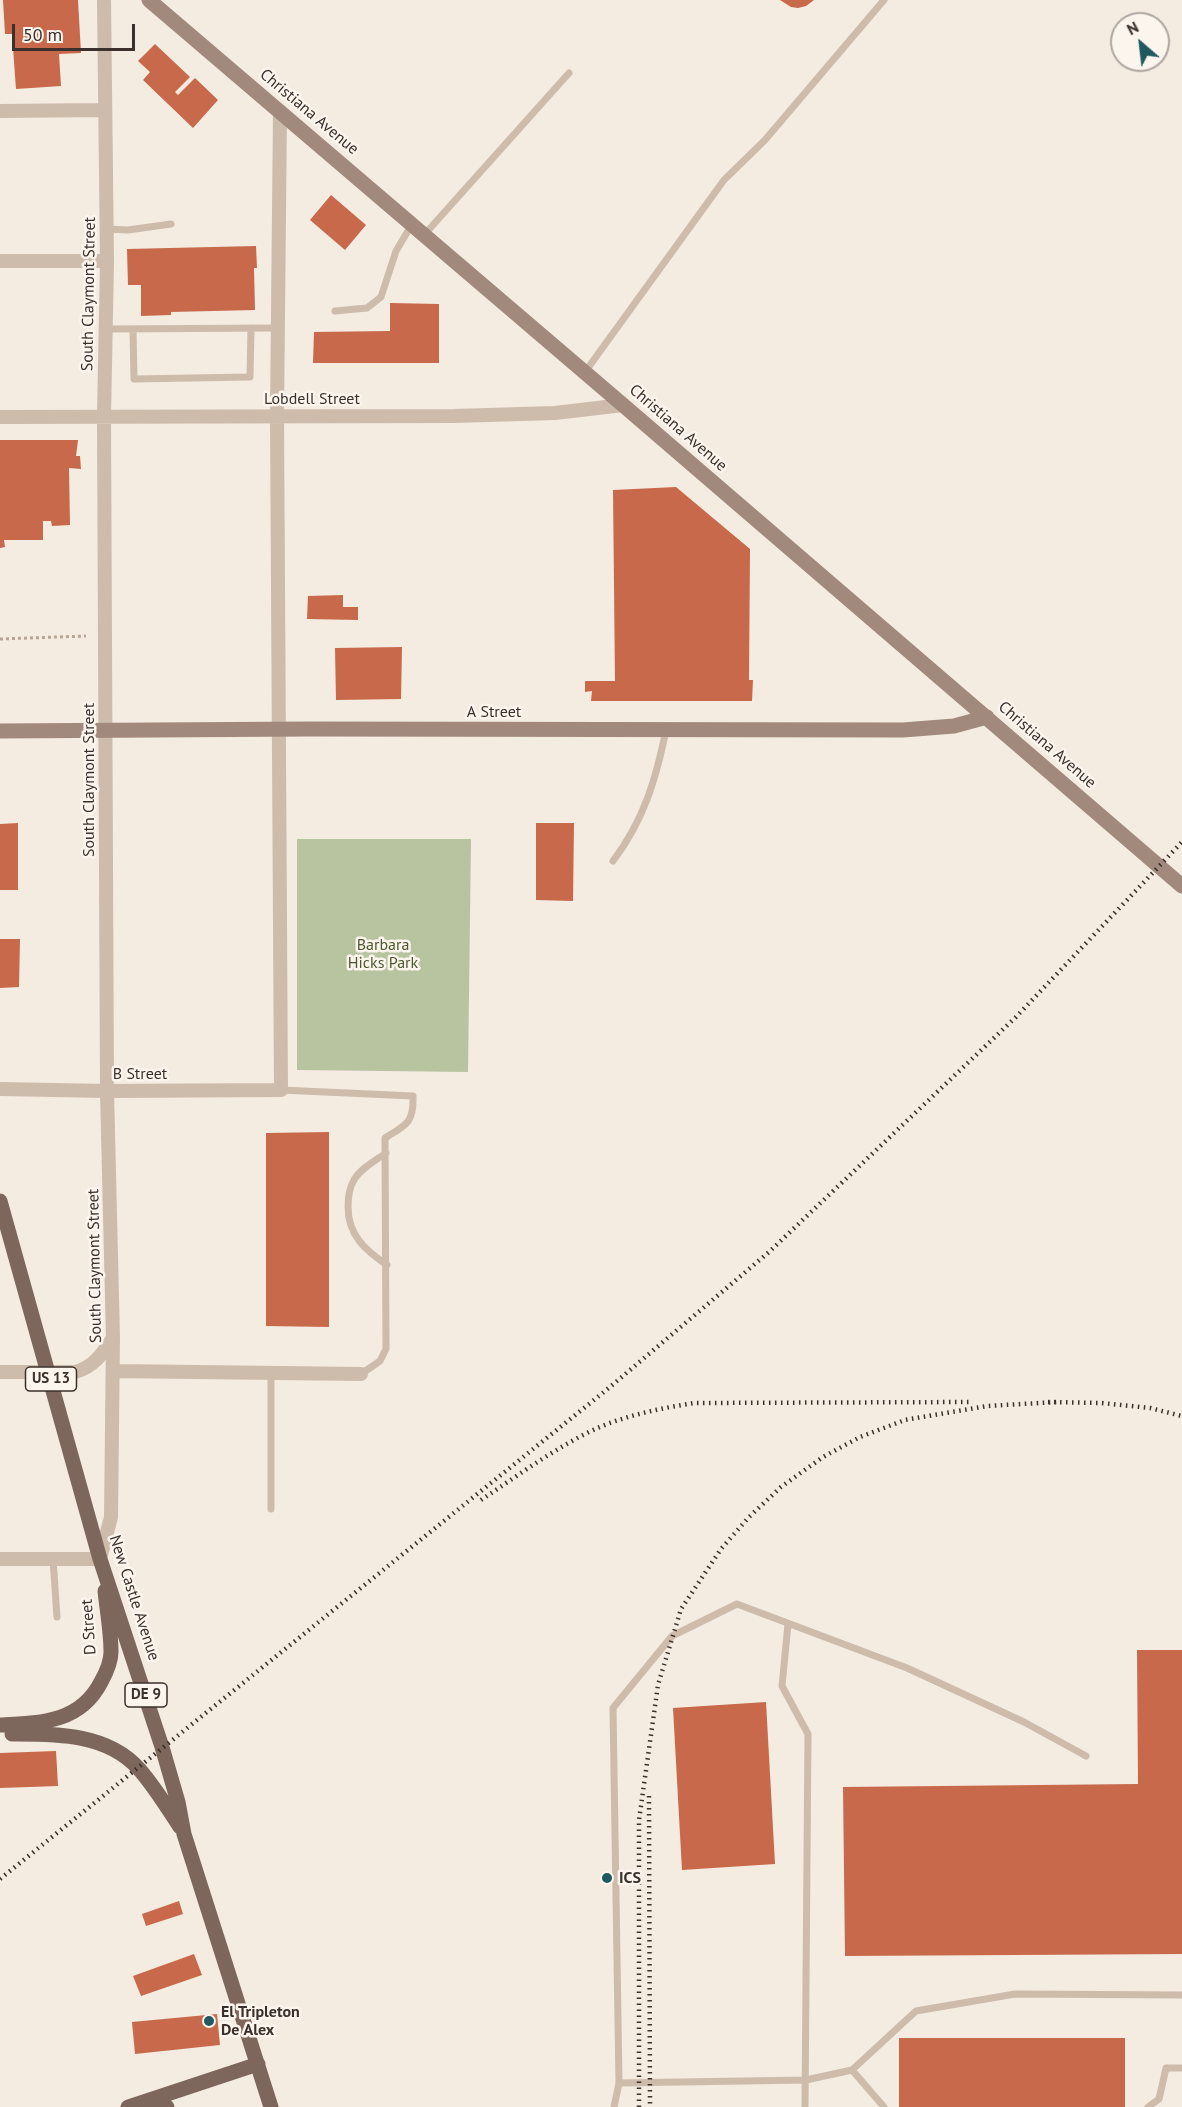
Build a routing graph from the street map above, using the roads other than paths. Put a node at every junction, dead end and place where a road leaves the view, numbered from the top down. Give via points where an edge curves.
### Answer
1 (104, 0) edge
2 (149, 0) edge
3 (884, 0) edge
4 (569, 73) dead end
5 (105, 110) junction
6 (0, 111) edge
7 (280, 111) junction
8 (171, 224) dead end
9 (106, 229) junction
10 (418, 230) junction
11 (0, 261) edge
12 (107, 261) junction
13 (335, 311) dead end
14 (251, 328) junction
15 (278, 328) junction
16 (105, 329) junction
17 (133, 329) junction
18 (585, 372) junction
19 (623, 405) junction
20 (277, 416) junction
21 (0, 417) edge
22 (104, 417) junction
23 (987, 717) junction
24 (280, 730) junction
25 (666, 730) junction
26 (0, 731) edge
27 (105, 731) junction
28 (613, 861) dead end
29 (1182, 886) edge
30 (0, 1089) edge
31 (281, 1090) junction
32 (107, 1091) junction
33 (386, 1153) junction
34 (0, 1201) edge
35 (387, 1265) junction
36 (113, 1338) junction
37 (113, 1371) junction
38 (0, 1372) edge
39 (49, 1372) junction
40 (271, 1373) junction
41 (361, 1374) joint
42 (271, 1509) dead end
43 (100, 1558) junction
44 (0, 1559) edge
45 (53, 1559) junction
46 (57, 1617) dead end
47 (788, 1624) junction
48 (0, 1725) edge
49 (0, 1732) edge
50 (1086, 1756) dead end
51 (184, 1834) junction
52 (1182, 1995) edge
53 (258, 2064) junction
54 (1182, 2068) edge
55 (852, 2070) junction
56 (806, 2080) junction
57 (619, 2083) junction
58 (128, 2107) edge
59 (146, 2107) edge
60 (167, 2107) edge
61 (271, 2107) edge
62 (614, 2107) edge
63 (805, 2107) edge
64 (884, 2107) edge
65 (1148, 2107) edge

1 - 5 street, South Claymont Street
2 - 7 main road, Christiana Avenue
3 - 18 lane via 765,140 724,180
4 - 10 lane
5 - 6 street
5 - 9 street, South Claymont Street
7 - 10 main road, Christiana Avenue
7 - 15 street
8 - 9 lane
9 - 12 street, South Claymont Street
10 - 13 lane via 396,251 381,297 367,308
10 - 18 main road, Christiana Avenue
11 - 12 street
12 - 16 street, South Claymont Street
14 - 15 lane
14 - 17 lane
14 - 17 lane via 250,377 134,379
15 - 20 street
16 - 17 lane
16 - 22 street, South Claymont Street
18 - 19 main road, Christiana Avenue
19 - 20 street, Lobdell Street via 513,415
19 - 23 main road, Christiana Avenue
20 - 22 street, Lobdell Street
20 - 24 street
21 - 22 street, Lobdell Street
22 - 27 street, South Claymont Street
23 - 25 main road, A Street via 954,726 915,729
23 - 29 main road, Christiana Avenue
24 - 25 main road, A Street
24 - 27 main road, A Street
24 - 31 street
25 - 28 lane via 657,775 646,804
26 - 27 main road, A Street
27 - 32 street, South Claymont Street
30 - 32 street, B Street
31 - 32 street, B Street
31 - 33 lane via 413,1096 414,1112 405,1125 385,1138
32 - 36 street, South Claymont Street
33 - 35 lane
33 - 35 lane via 354,1178 348,1194 348,1219 355,1236
34 - 39 main road, New Castle Avenue / US 13
35 - 41 lane via 386,1349 380,1361
36 - 37 street, South Claymont Street
36 - 39 street via 99,1358 83,1370
37 - 40 street
37 - 43 street, South Claymont Street via 111,1517
38 - 39 street
39 - 43 main road, New Castle Avenue / US 13
40 - 41 street
40 - 42 lane
43 - 45 street
43 - 48 main road, D Street / US 13 via 111,1654 97,1690 91,1700 64,1716 44,1723
43 - 51 main road, New Castle Avenue / DE 9 via 162,1747
44 - 45 street
45 - 46 lane
47 - 50 lane via 907,1668 1024,1722
47 - 56 lane via 782,1686 808,1734
47 - 57 lane via 737,1604 672,1636 613,1708
49 - 51 main road via 77,1737 97,1741 121,1754 138,1768
51 - 53 main road, New Castle Avenue / DE 9
52 - 55 lane via 1015,1994 916,2011
53 - 58 main road
53 - 61 main road, New Castle Avenue / DE 9
54 - 65 lane via 1166,2067 1159,2099
55 - 56 lane
55 - 64 lane
56 - 57 lane
56 - 63 lane
57 - 62 lane
59 - 60 main road

